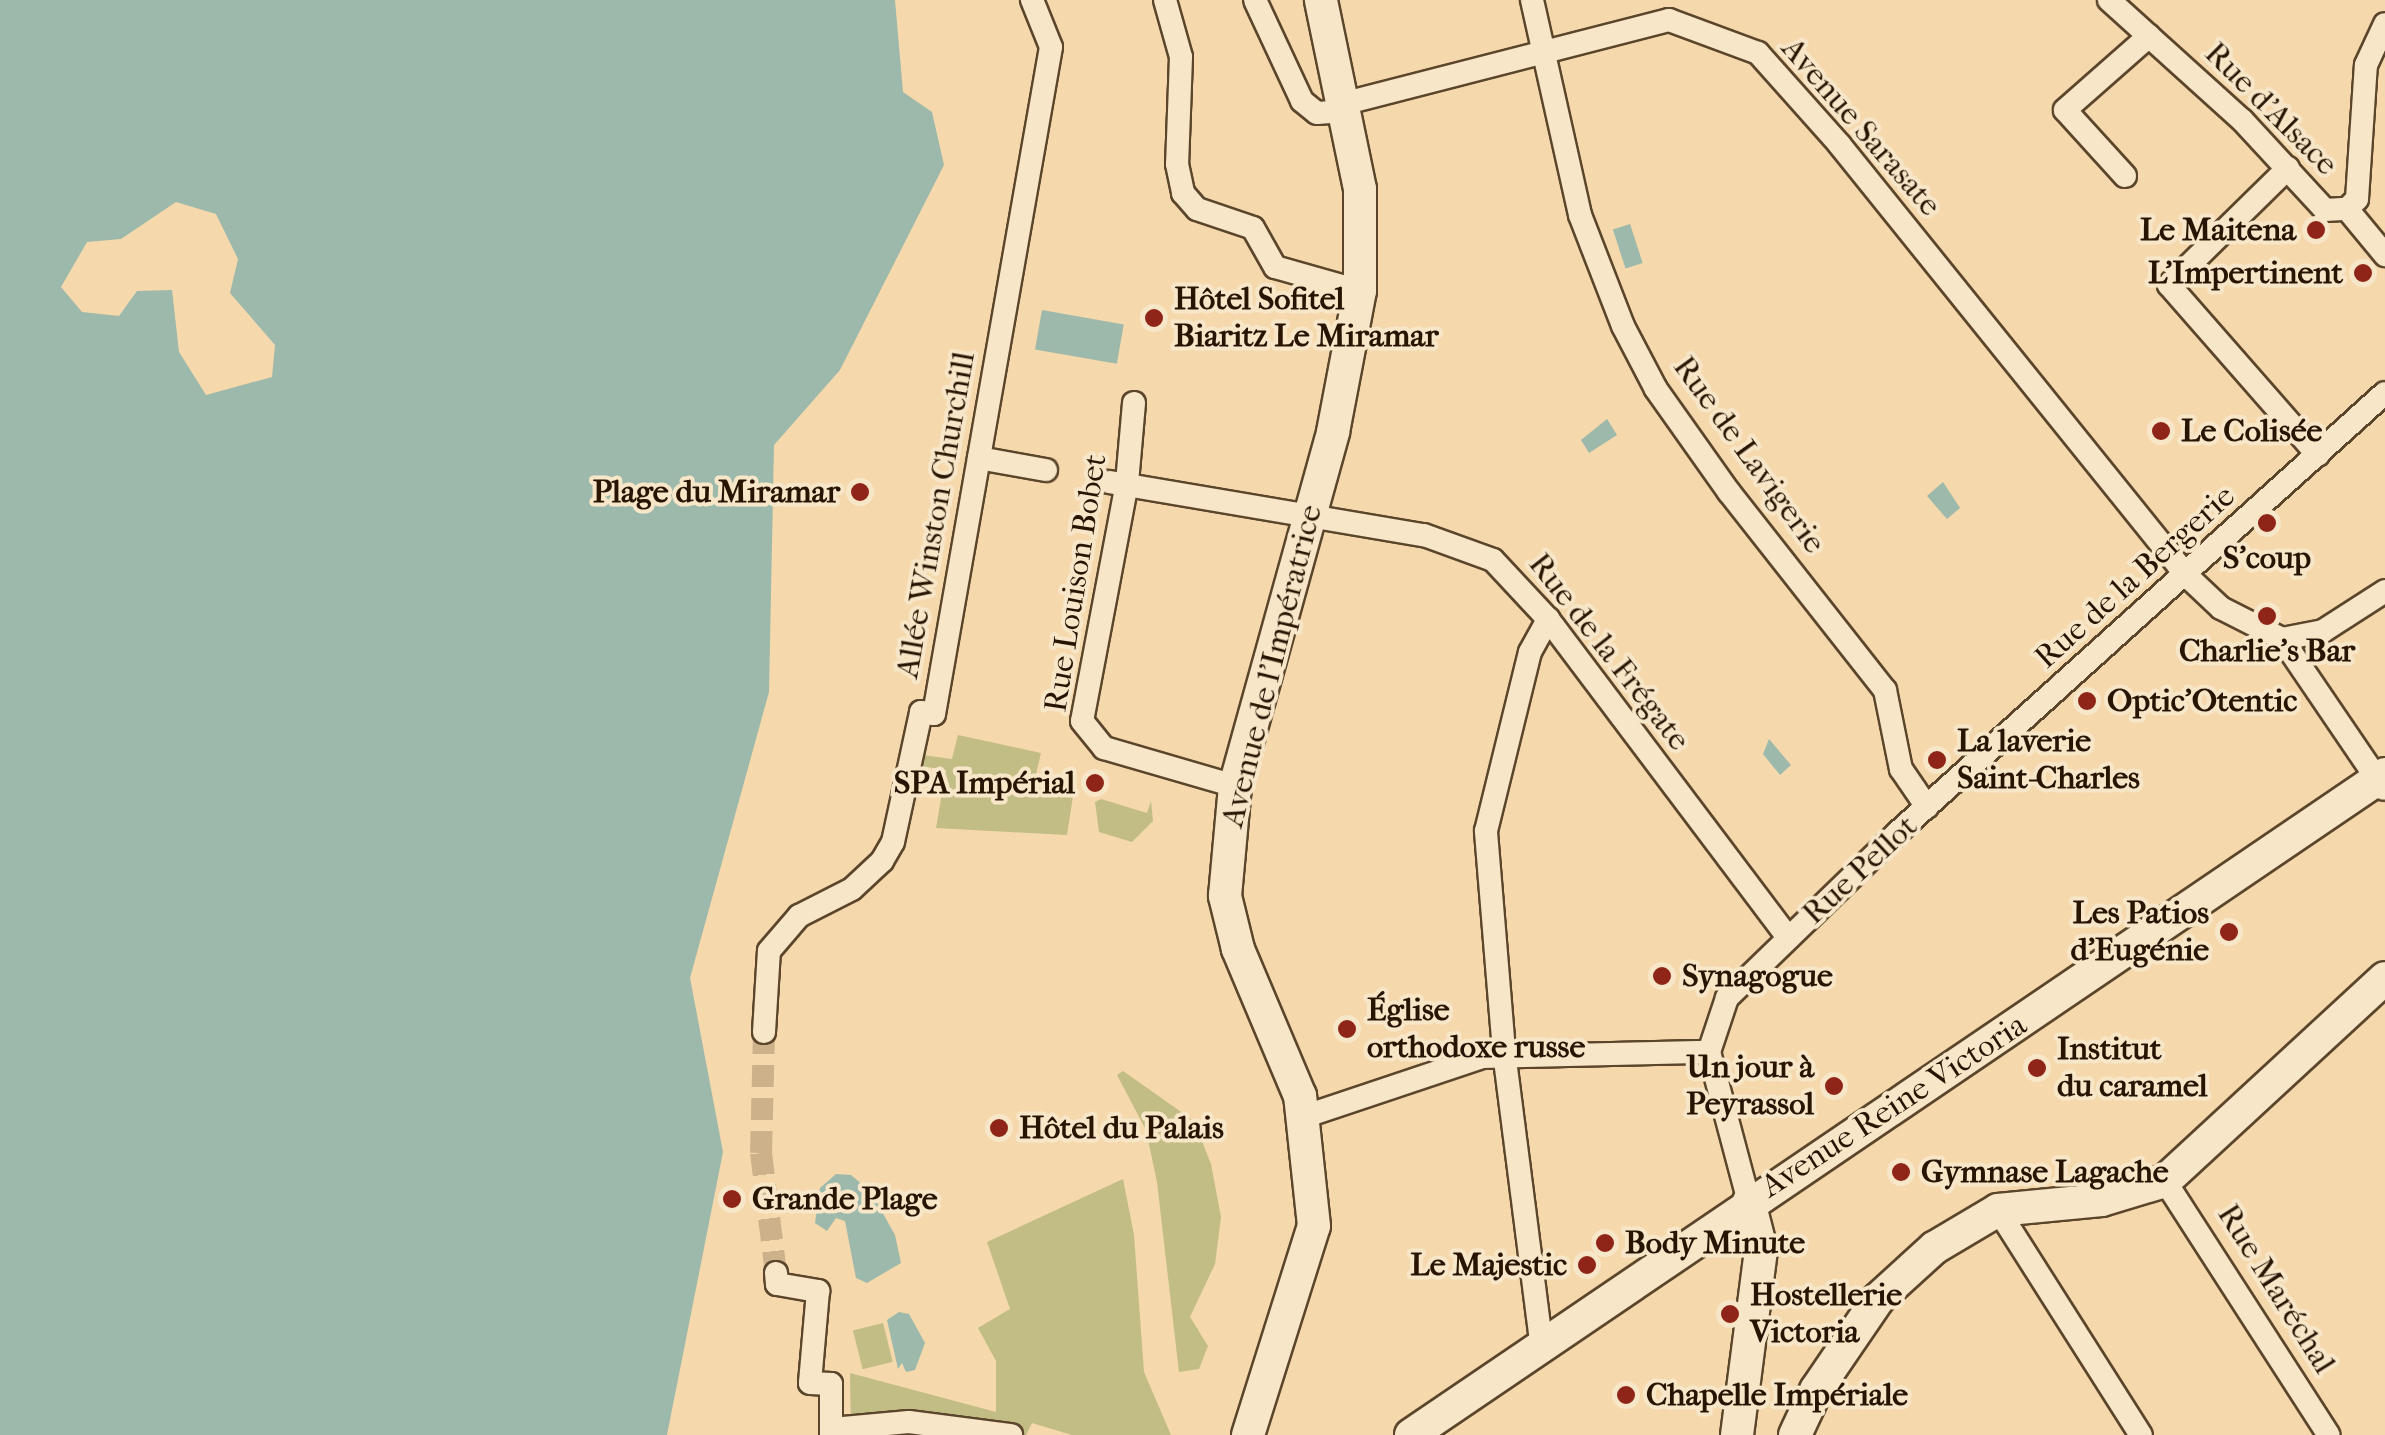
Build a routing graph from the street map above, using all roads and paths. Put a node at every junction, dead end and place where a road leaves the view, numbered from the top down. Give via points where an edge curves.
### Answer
1 (1032, 0) edge
2 (1165, 0) edge
3 (1255, 0) edge
4 (1321, 0) edge
5 (1532, 0) edge
6 (1683, 0) edge
7 (2109, 0) edge
8 (1669, 20) junction
9 (2385, 24) edge
10 (2149, 36) junction
11 (1544, 52) junction
12 (1343, 108) junction
13 (2288, 168) junction
14 (2126, 176) dead end
15 (2346, 209) junction
16 (2385, 254) edge
17 (1360, 291) junction
18 (2385, 393) edge
19 (1134, 403) dead end
20 (2318, 455) junction
21 (979, 458) junction
22 (1046, 470) dead end
23 (1118, 482) junction
24 (1309, 515) junction
25 (2187, 576) junction
26 (2385, 591) edge
27 (1548, 618) junction
28 (2282, 638) junction
29 (2383, 781) edge
30 (1235, 786) junction
31 (1927, 807) junction
32 (1788, 938) junction
33 (2385, 978) edge
34 (764, 1032) tunnel mouth
35 (1709, 1052) junction
36 (1505, 1059) junction
37 (1303, 1117) junction
38 (2165, 1180) junction
39 (1749, 1202) junction
40 (1998, 1210) junction
41 (776, 1273) dead end
42 (1541, 1341) junction
43 (832, 1432) edge
44 (1011, 1435) edge
45 (1248, 1435) edge
46 (1410, 1435) edge
47 (1736, 1435) edge
48 (1794, 1435) edge
49 (2141, 1435) edge
50 (2329, 1435) edge

1 - 21 street, Allée Winston Churchill via 1051,47
2 - 17 street via 1182,57 1183,193 1197,208 1253,228 1276,266
3 - 12 street via 1302,101 1317,113
4 - 12 main road, Avenue de l'Impératrice
5 - 11 street, Rue de Lavigerie
6 - 8 street
7 - 10 street, Rue d'Alsace
8 - 11 street
8 - 25 street, Avenue Sarasate via 1758,53
9 - 15 street via 2366,65 2356,200
10 - 13 street, Rue d'Alsace
10 - 14 street via 2065,110
11 - 12 street
11 - 31 street, Rue de Lavigerie via 1580,214 1623,326 1656,389 1729,492 1885,690 1900,769
12 - 17 main road, Avenue de l'Impératrice via 1360,189
13 - 15 street, Rue d'Alsace via 2326,210
13 - 20 street via 2170,284
15 - 16 street, Rue d'Alsace
17 - 24 main road, Avenue de l'Impératrice
18 - 20 street, Rue de la Bergerie
19 - 23 street, Rue Louison Bobet
20 - 25 street, Rue de la Bergerie
21 - 22 street
21 - 34 street, Allée Winston Churchill via 934,714 922,712 893,842 852,889 782,930 766,965
23 - 24 street, Rue de la Frégate
23 - 30 street, Rue Louison Bobet via 1082,721 1090,739 1104,748
24 - 27 street, Rue de la Frégate via 1424,535 1493,560
24 - 30 main road, Avenue de l'Impératrice
25 - 28 street, Avenue Sarasate via 2221,608
25 - 31 street, Rue de la Bergerie
26 - 28 street via 2323,631
27 - 32 street, Rue de la Frégate
27 - 36 street via 1530,652 1486,831
28 - 29 street
29 - 39 main road, Avenue Reine Victoria
30 - 37 main road, Avenue de l'Impératrice via 1225,896 1238,949 1288,1058
31 - 32 street, Rue Pellot
32 - 35 street, Rue Pellot via 1727,998
33 - 38 main road
35 - 36 street
35 - 39 street
36 - 37 street via 1432,1068
36 - 42 street
37 - 45 main road, Avenue de l'Impératrice via 1314,1226
38 - 40 main road via 2102,1200
38 - 50 street, Rue Maréchal
39 - 42 main road, Avenue Reine Victoria
39 - 47 main road via 1760,1250
40 - 48 main road via 1934,1248 1878,1299
40 - 49 street
41 - 43 street via 777,1284 818,1292 810,1383 831,1384
42 - 46 main road, Avenue Reine Victoria
43 - 44 street via 909,1422

